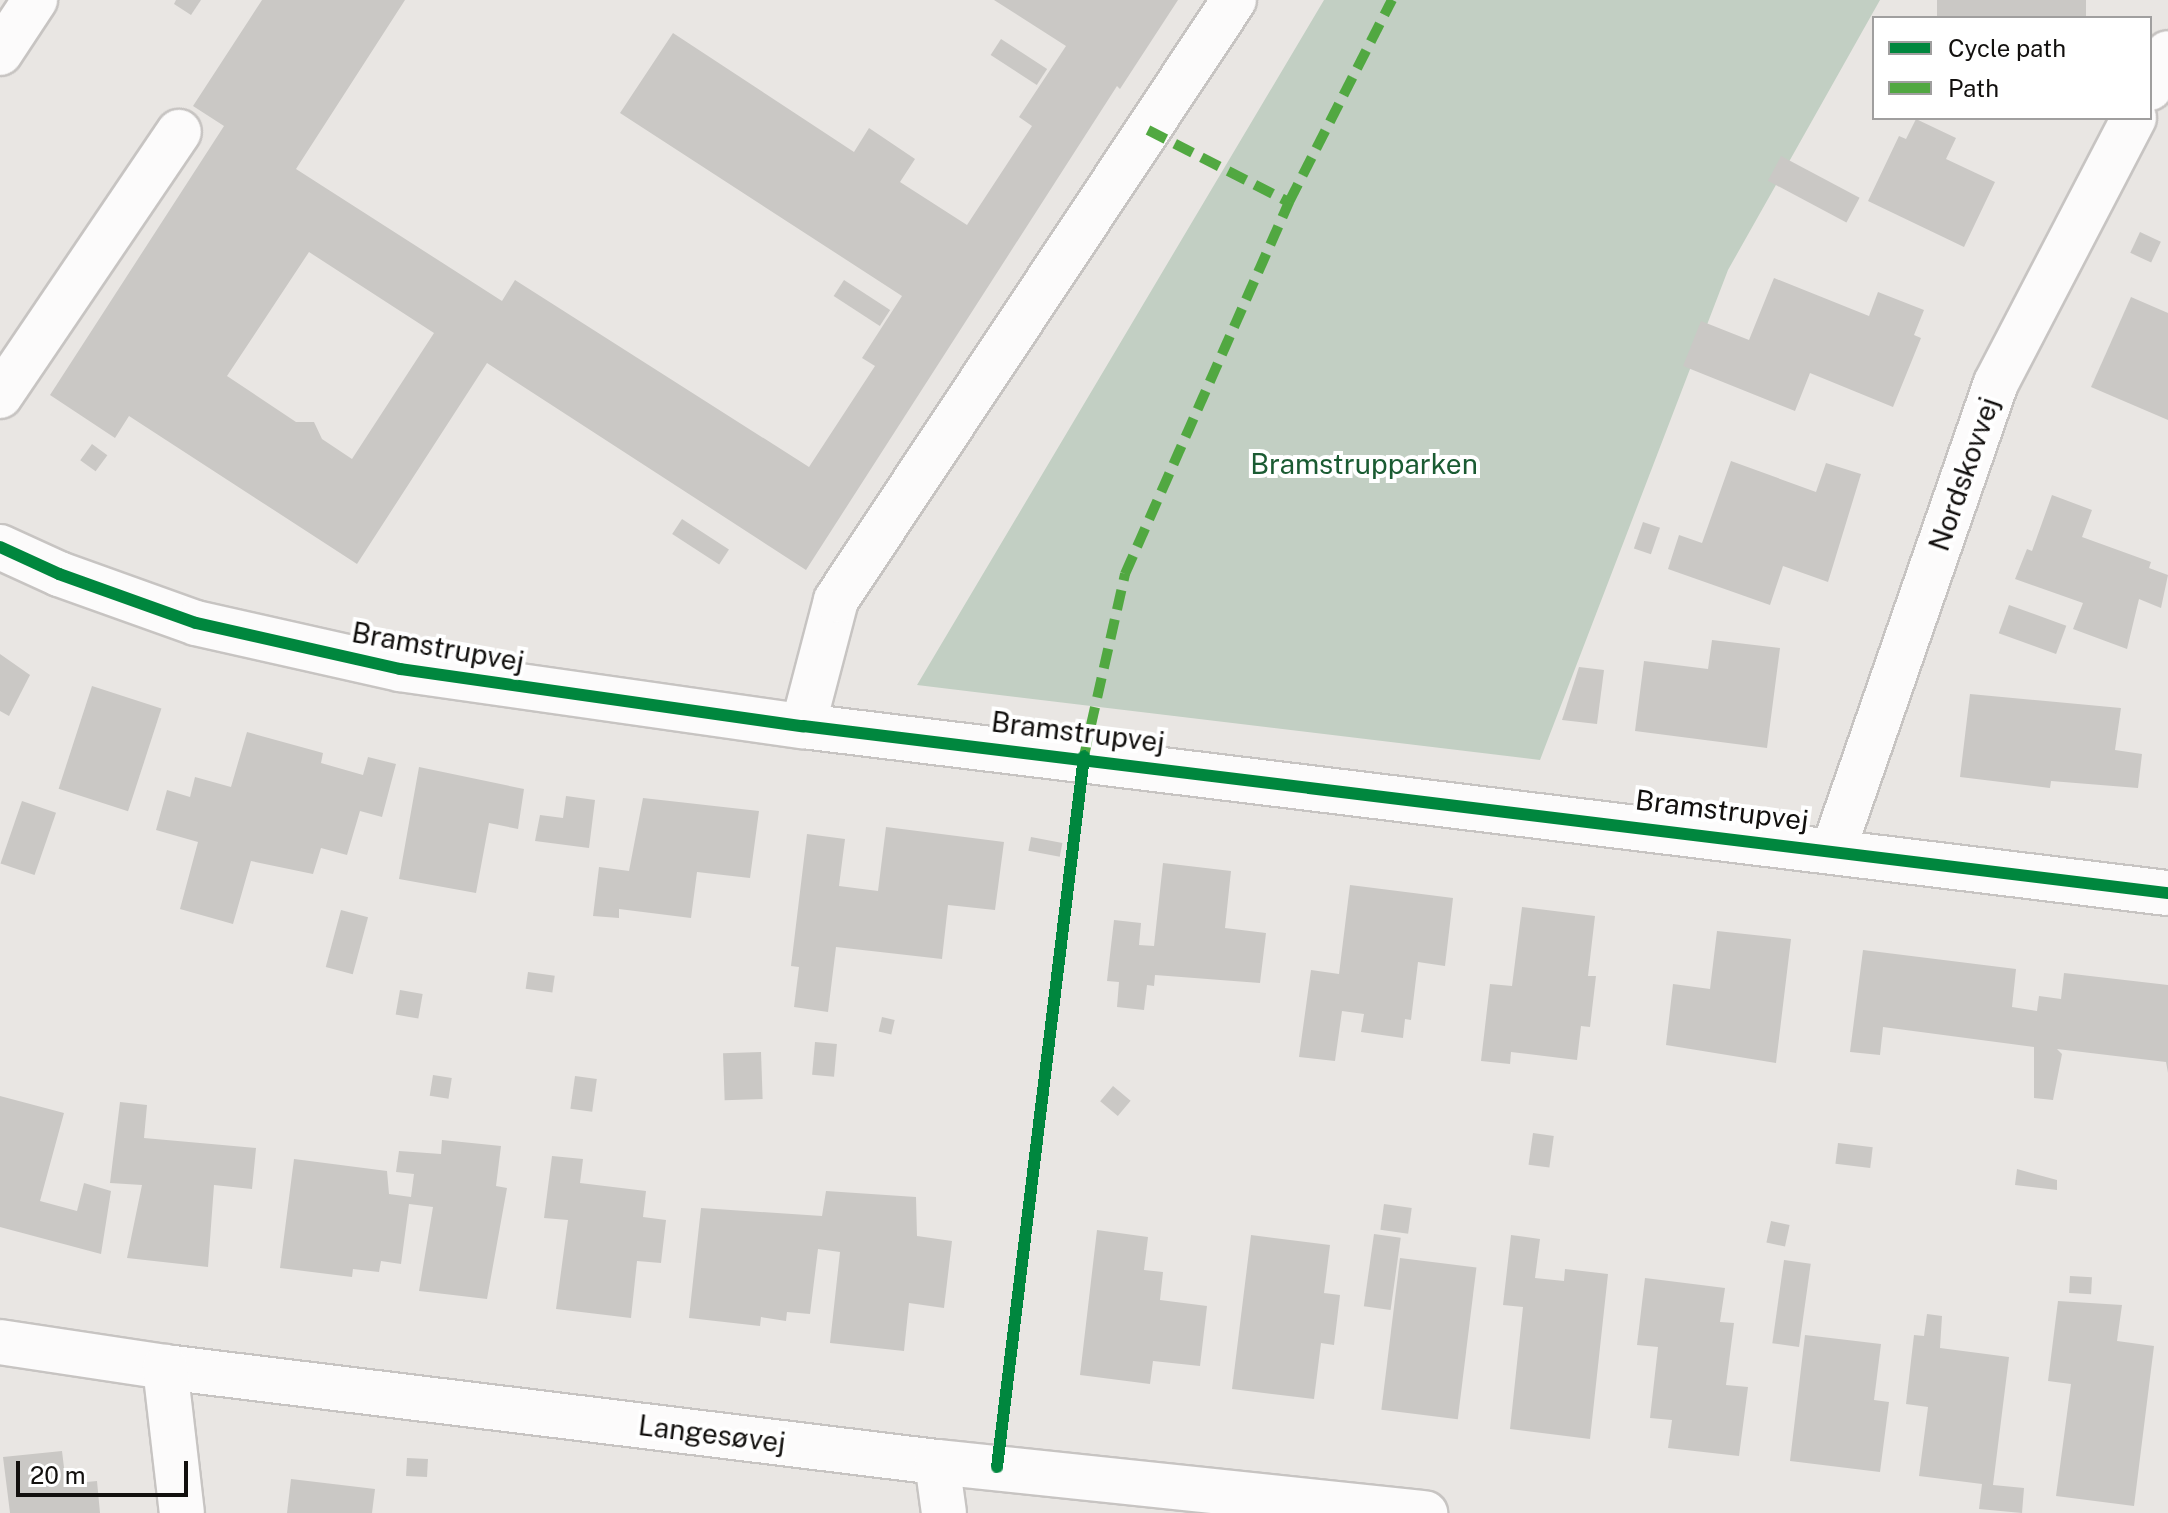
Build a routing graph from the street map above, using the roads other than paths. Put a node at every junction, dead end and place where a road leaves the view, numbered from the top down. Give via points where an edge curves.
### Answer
1 (35, 0) edge
2 (1234, 0) edge
3 (0, 53) edge
4 (2168, 53) edge
5 (2152, 84) edge
6 (2133, 120) edge
7 (179, 132) dead end
8 (0, 396) edge
9 (0, 547) edge
10 (803, 726) junction
11 (1834, 848) junction
12 (2168, 893) edge
13 (0, 1342) edge
14 (165, 1367) junction
15 (937, 1462) junction
16 (182, 1513) edge
17 (944, 1513) edge
18 (1425, 1513) edge

1 - 3 street
2 - 10 street via 836,600
4 - 5 street
6 - 11 street, Nordskovvej via 1996,383
7 - 8 street
9 - 10 street, Bramstrupvej via 196,623 400,669
10 - 11 street, Bramstrupvej
11 - 12 street, Bramstrupvej
13 - 14 street, Langesøvej
14 - 15 street, Langesøvej
14 - 16 street
15 - 17 street
15 - 18 street, Langesøvej

